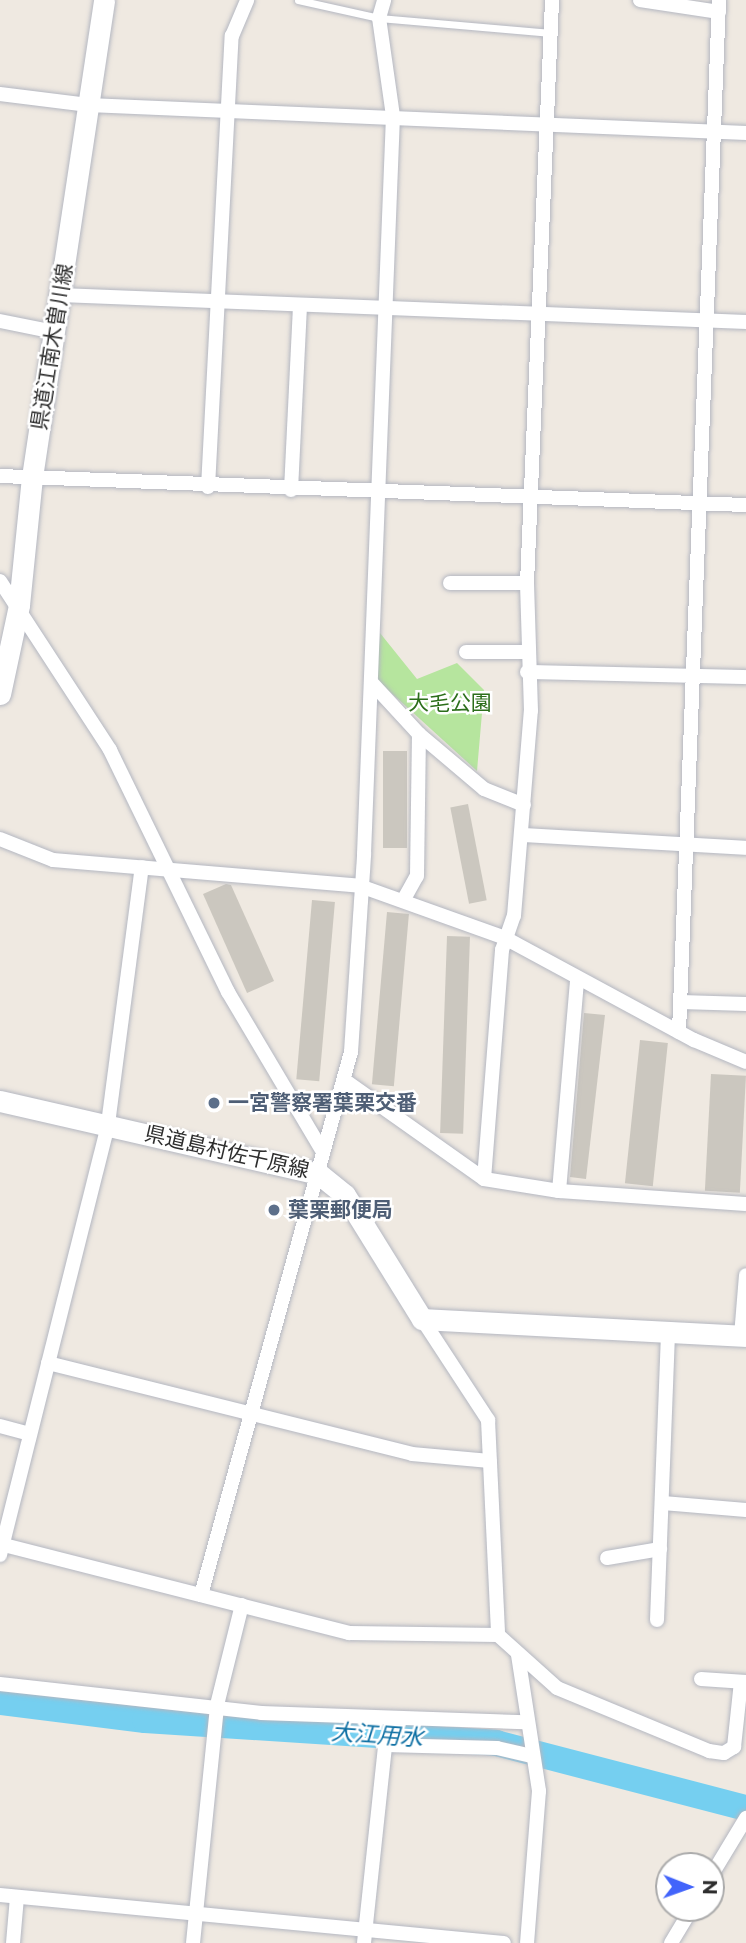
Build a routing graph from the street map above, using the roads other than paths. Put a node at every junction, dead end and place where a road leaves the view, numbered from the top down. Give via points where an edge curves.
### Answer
1 (104, 0) edge
2 (247, 0) edge
3 (298, 0) edge
4 (384, 0) edge
5 (552, 0) edge
6 (640, 0) edge
7 (719, 6) edge
8 (379, 19) junction
9 (552, 33) junction
10 (0, 93) edge
11 (89, 105) junction
12 (230, 107) junction
13 (393, 116) junction
14 (548, 124) junction
15 (716, 131) junction
16 (746, 133) edge
17 (60, 295) junction
18 (222, 304) junction
19 (300, 305) junction
20 (386, 309) junction
21 (537, 315) junction
22 (706, 320) junction
23 (0, 321) edge
24 (746, 322) edge
25 (54, 332) junction
26 (0, 476) edge
27 (32, 477) junction
28 (208, 487) junction
29 (291, 490) junction
30 (377, 493) junction
31 (532, 498) junction
32 (700, 503) junction
33 (746, 505) edge
34 (0, 581) edge
35 (450, 583) dead end
36 (527, 583) junction
37 (19, 606) junction
38 (466, 652) dead end
39 (526, 652) junction
40 (527, 672) junction
41 (692, 674) junction
42 (746, 677) edge
43 (371, 682) junction
44 (0, 694) edge
45 (419, 734) junction
46 (524, 805) junction
47 (522, 835) junction
48 (0, 839) edge
49 (686, 844) junction
50 (746, 848) edge
51 (142, 867) junction
52 (171, 870) junction
53 (360, 886) junction
54 (404, 900) junction
55 (505, 938) junction
56 (577, 979) junction
57 (681, 1002) junction
58 (746, 1004) edge
59 (679, 1032) junction
60 (746, 1062) edge
61 (346, 1082) junction
62 (0, 1101) edge
63 (108, 1124) junction
64 (323, 1152) junction
65 (317, 1172) junction
66 (484, 1179) junction
67 (559, 1191) junction
68 (746, 1204) edge
69 (746, 1275) edge
70 (422, 1319) junction
71 (668, 1331) junction
72 (743, 1336) edge
73 (48, 1363) junction
74 (249, 1413) junction
75 (0, 1426) edge
76 (29, 1434) junction
77 (490, 1461) junction
78 (663, 1503) junction
79 (746, 1510) edge
80 (1, 1548) edge
81 (660, 1549) junction
82 (607, 1558) dead end
83 (201, 1595) junction
84 (243, 1605) junction
85 (657, 1620) dead end
86 (498, 1635) junction
87 (518, 1655) junction
88 (701, 1679) dead end
89 (743, 1682) edge
90 (0, 1684) edge
91 (218, 1713) junction
92 (526, 1727) junction
93 (530, 1754) junction
94 (746, 1818) edge
95 (725, 1853) edge
96 (0, 1895) edge
97 (17, 1897) junction
98 (196, 1915) junction
99 (684, 1922) edge
100 (365, 1937) edge
101 (13, 1943) edge
102 (193, 1943) edge
103 (504, 1943) edge
104 (527, 1943) edge
105 (671, 1943) edge

1 - 11 main road, 県道江南木曽川線
2 - 12 street via 232,36
3 - 8 lane
4 - 8 street
5 - 9 street
6 - 7 street
7 - 15 street
8 - 9 lane
8 - 13 street
9 - 14 street
10 - 11 street
11 - 12 street
11 - 17 main road, 県道江南木曽川線
12 - 13 street
12 - 18 street
13 - 14 street
13 - 20 street
14 - 15 street
14 - 21 street
15 - 16 street
15 - 22 street
17 - 18 street
17 - 25 main road, 県道江南木曽川線
18 - 19 street
18 - 28 street
19 - 20 street
19 - 29 street
20 - 21 street
20 - 30 street
21 - 22 street
21 - 31 street
22 - 24 street
22 - 32 street
23 - 25 street
25 - 27 main road, 県道江南木曽川線
26 - 27 street
27 - 28 street
27 - 37 main road, 県道江南木曽川線
28 - 29 street
29 - 30 street
30 - 31 street
30 - 43 street
31 - 32 street
31 - 36 street
32 - 33 street
32 - 41 street
34 - 37 street
35 - 36 street
36 - 39 street
37 - 44 main road, 県道江南木曽川線
37 - 52 street via 110,750
38 - 39 street
39 - 40 street
40 - 41 street
40 - 46 street via 531,711
41 - 42 street
41 - 49 street
43 - 45 street
43 - 53 street
45 - 46 street via 484,789
45 - 54 street via 417,876
46 - 47 street
47 - 49 street
47 - 55 street via 514,916
48 - 51 street via 54,860
49 - 50 street
49 - 57 street
51 - 52 street
51 - 63 street
52 - 53 street
52 - 64 street via 228,992
53 - 54 street
53 - 61 street
54 - 55 street
55 - 56 street
55 - 66 street
56 - 59 street
56 - 67 street
57 - 58 street
57 - 59 street
59 - 60 street
61 - 64 street
61 - 66 street
62 - 63 main road, 県道島村佐千原線
63 - 65 main road, 県道島村佐千原線
63 - 73 street
64 - 65 street
65 - 70 main road, 県道島村佐千原線 via 345,1195
65 - 74 street
66 - 67 street
67 - 68 street
69 - 72 street
70 - 71 main road
70 - 77 street via 488,1420
71 - 72 main road
71 - 78 street
73 - 74 street
73 - 76 street
74 - 77 street via 412,1454
74 - 83 street
75 - 76 street
76 - 80 street
77 - 86 street
78 - 79 street
78 - 81 street
80 - 83 street
81 - 82 street
81 - 85 street
83 - 84 street
84 - 86 street via 349,1633
84 - 91 street
86 - 87 street
87 - 89 street via 557,1688 724,1753 734,1746
87 - 92 street
88 - 89 street
90 - 91 street
91 - 92 street
91 - 98 street
92 - 93 street
93 - 100 street via 497,1748 385,1745
93 - 104 street via 539,1791
94 - 95 street
96 - 97 street
97 - 98 street
97 - 101 street
98 - 100 street
98 - 102 street
99 - 105 street
100 - 103 street

